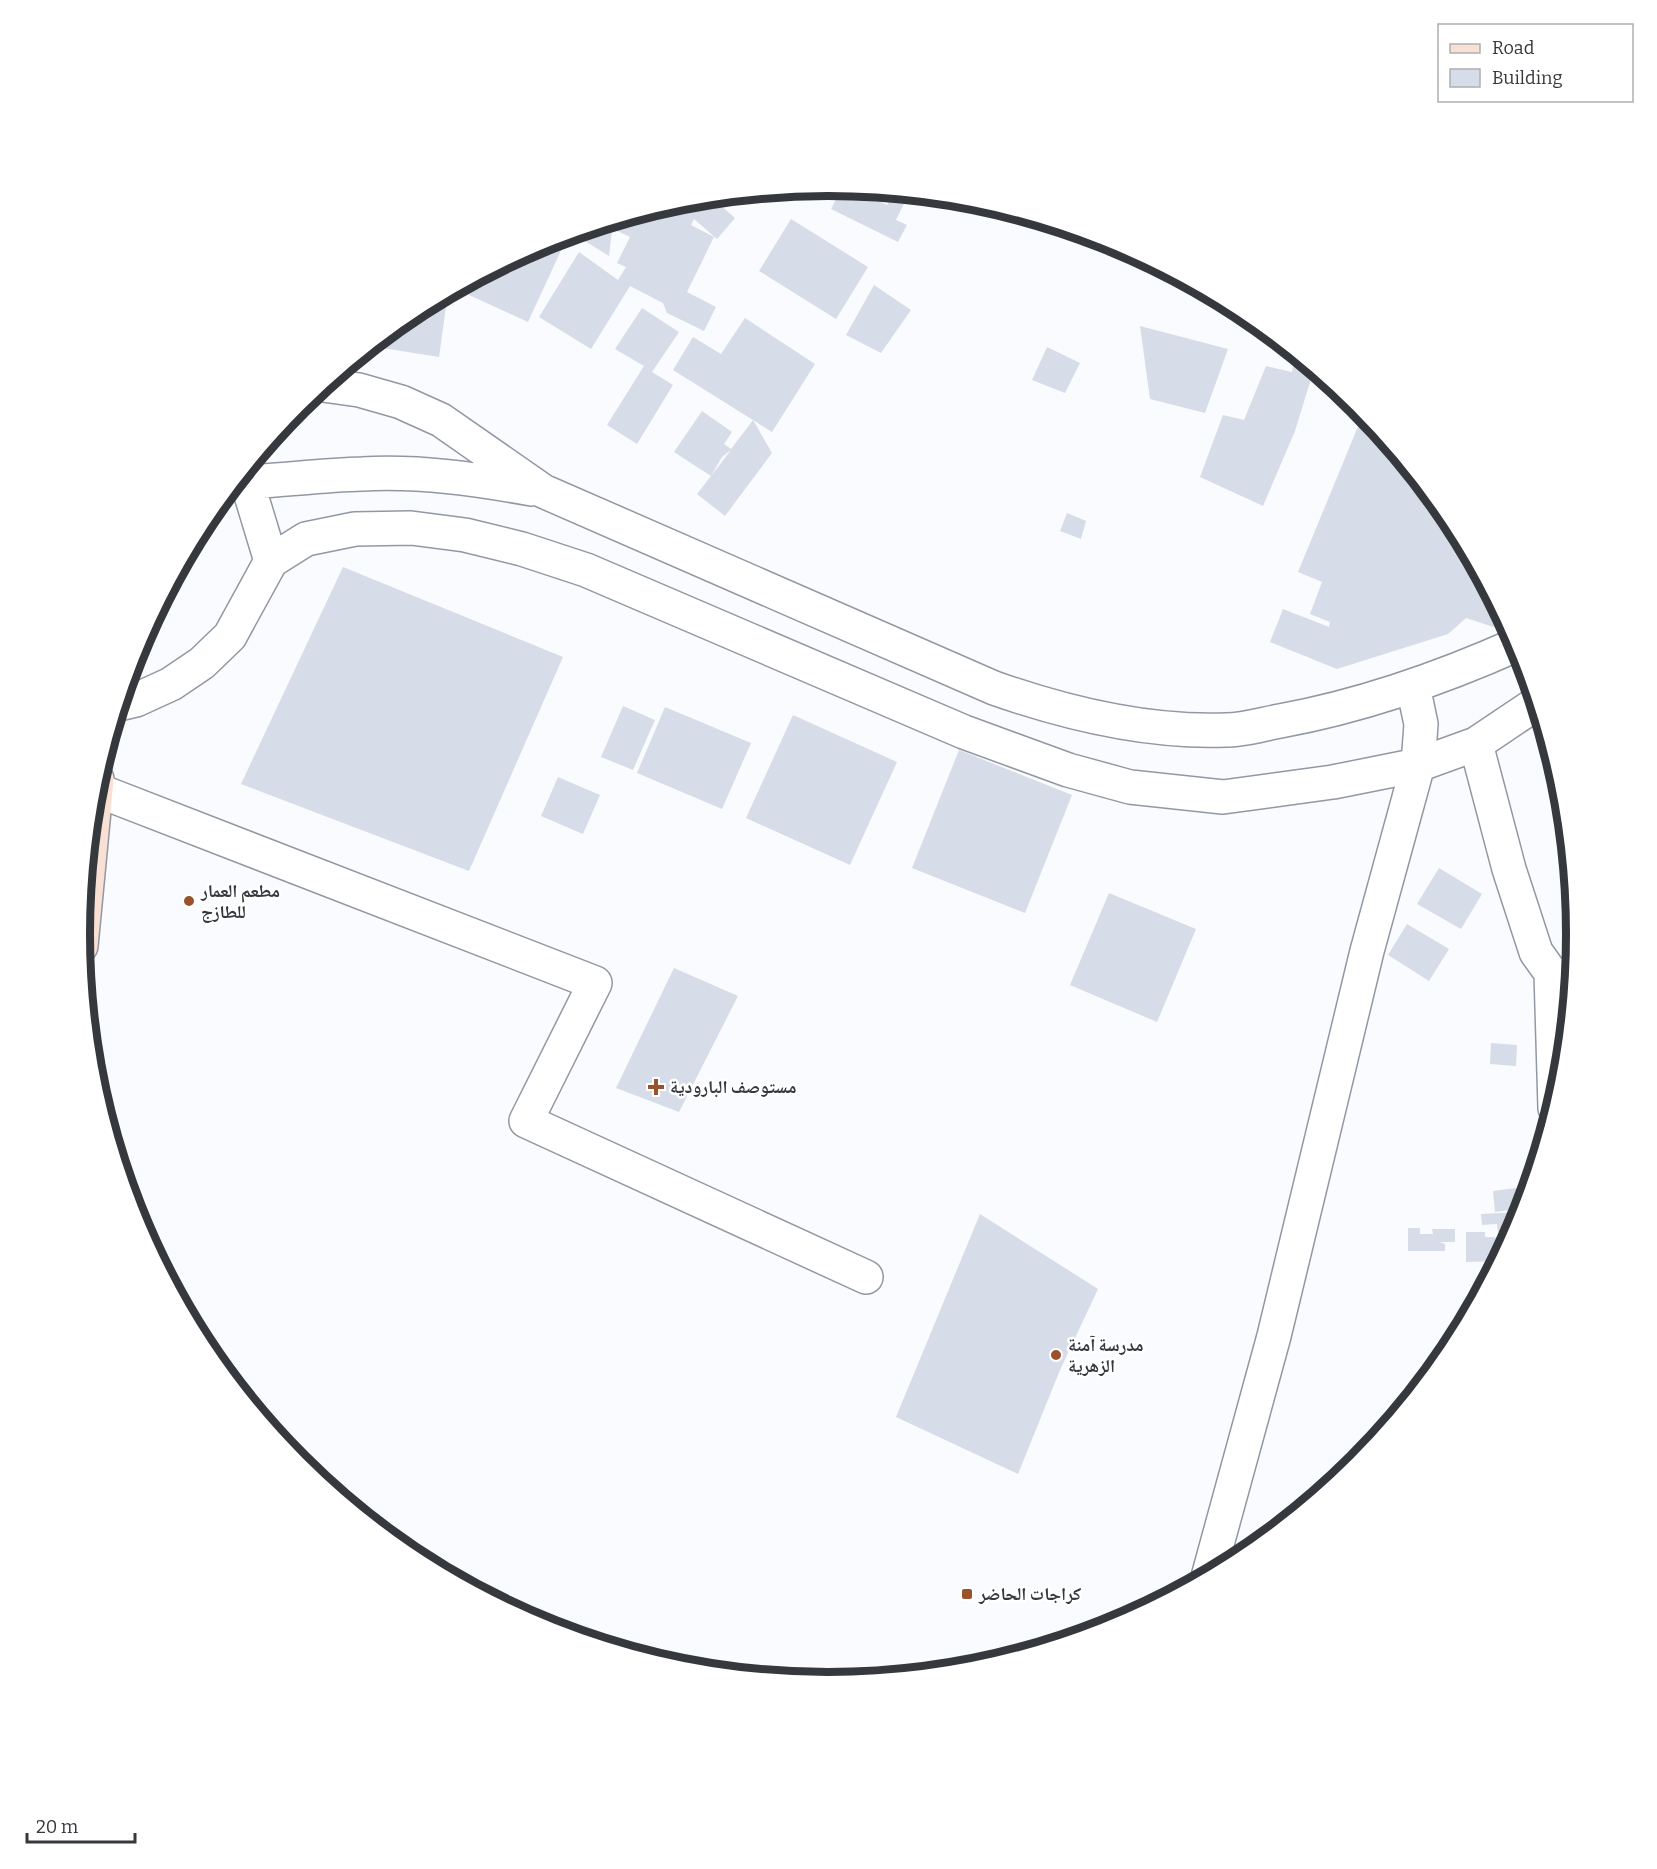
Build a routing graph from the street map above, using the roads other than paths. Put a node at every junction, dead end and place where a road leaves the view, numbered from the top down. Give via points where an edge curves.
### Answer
1 (334, 387) edge
2 (246, 481) edge
3 (243, 485) edge
4 (543, 491) junction
5 (272, 561) junction
6 (1509, 648) edge
7 (1413, 686) junction
8 (127, 702) edge
9 (1531, 707) edge
10 (1476, 744) junction
11 (1418, 765) junction
12 (105, 787) edge
13 (1562, 976) edge
14 (1558, 1048) edge
15 (866, 1276) dead end
16 (1211, 1566) edge

1 - 4 street via 401,402 441,420
2 - 4 street via 423,474
3 - 5 street
4 - 7 street via 994,688 1085,716 1168,728 1228,730 1327,712
5 - 8 street via 230,636 202,663 171,684
5 - 11 street via 306,539 355,529 411,528 465,535 522,549 586,570 964,732 1068,770 1130,787 1223,797 1333,782
6 - 7 street
7 - 11 street via 1421,724
9 - 10 street
10 - 11 street
10 - 13 street via 1536,952
11 - 16 street via 1367,951 1274,1336
12 - 15 street via 595,982 526,1121
13 - 14 street

